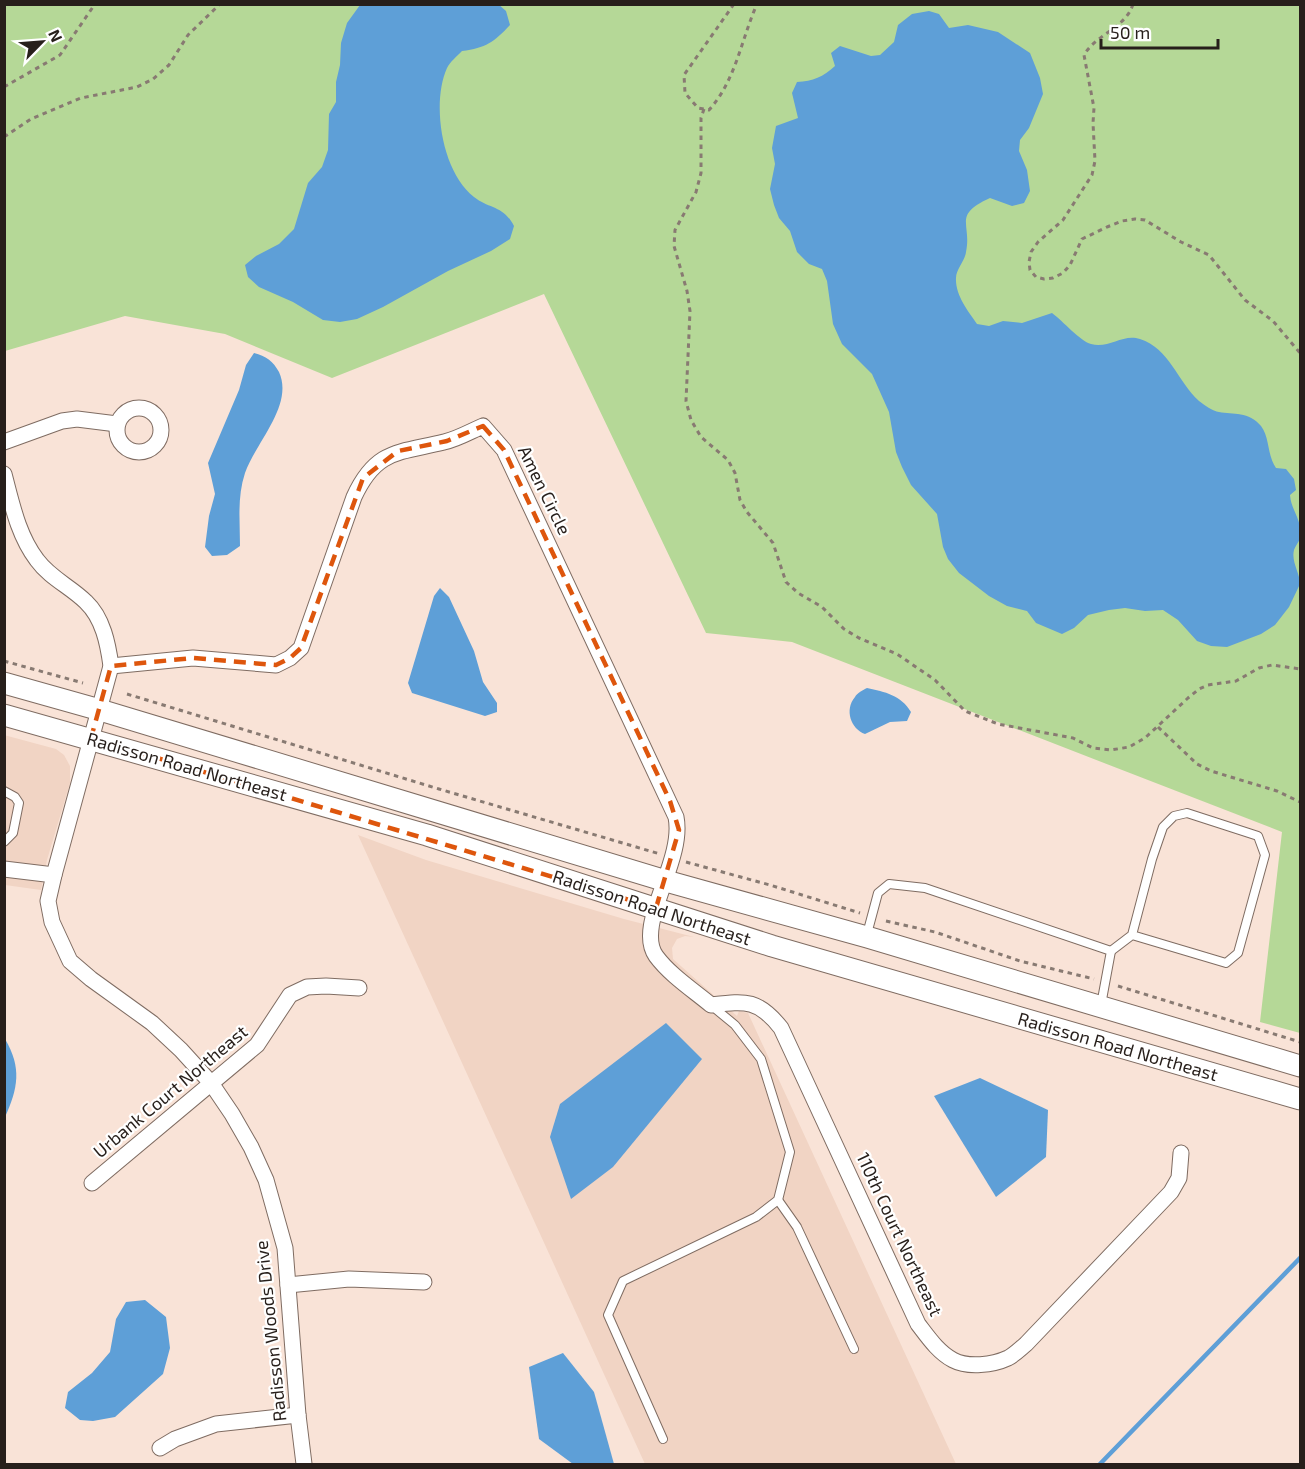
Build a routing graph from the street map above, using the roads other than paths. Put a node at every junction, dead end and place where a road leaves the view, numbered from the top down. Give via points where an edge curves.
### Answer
1 (117, 424) dead end
2 (4, 442) edge
3 (4, 474) edge
4 (111, 666) junction
5 (4, 683) edge
6 (100, 710) junction
7 (4, 715) edge
8 (91, 738) junction
9 (4, 791) edge
10 (4, 842) edge
11 (4, 869) edge
12 (54, 875) junction
13 (666, 881) junction
14 (656, 908) junction
15 (1132, 935) junction
16 (867, 937) junction
17 (1111, 951) junction
18 (359, 988) dead end
19 (711, 1005) junction
20 (1100, 1007) junction
21 (1300, 1065) edge
22 (210, 1083) junction
23 (1300, 1099) edge
24 (1180, 1153) dead end
25 (92, 1183) dead end
26 (778, 1200) junction
27 (424, 1282) dead end
28 (288, 1285) junction
29 (854, 1349) dead end
30 (298, 1415) junction
31 (663, 1439) dead end
32 (160, 1448) dead end
33 (304, 1464) edge

1 - 2 street via 62,421
3 - 4 street via 26,543 38,562 87,603 105,635
4 - 6 street, Radisson Woods Drive
4 - 13 street, Amen Circle via 193,658 276,665 290,658 301,648 363,478 378,462 398,451 447,441 483,426 504,450 670,801 679,830
5 - 6 main road, Radisson Road Northeast
6 - 8 street, Radisson Woods Drive
6 - 13 main road, Radisson Road Northeast
7 - 8 main road, Radisson Road Northeast
8 - 12 street, Radisson Woods Drive
8 - 14 main road, Radisson Road Northeast via 427,835
9 - 10 lane via 19,803 14,833
11 - 12 street
12 - 22 street, Radisson Woods Drive via 48,901 52,922 70,961 153,1023
13 - 14 street
13 - 16 main road, Radisson Road Northeast
14 - 19 street via 649,935 656,956
14 - 23 main road, Radisson Road Northeast via 772,946
15 - 15 lane via 1163,827 1174,816 1187,813 1258,837 1265,855 1238,953 1226,963
15 - 17 lane
16 - 17 lane via 878,893 890,884 925,888
16 - 20 main road, Radisson Road Northeast
17 - 20 lane
18 - 22 street, Urbank Court Northeast via 307,987 290,995 257,1045
19 - 24 street, 110th Court Northeast via 741,1002 759,1007 781,1028 918,1324 954,1361 991,1364 1009,1358 1026,1344 1171,1192 1179,1178
19 - 26 lane via 735,1025 761,1059 790,1152
20 - 21 main road, Radisson Road Northeast
22 - 25 street, Urbank Court Northeast
22 - 28 street, Radisson Woods Drive via 232,1114 266,1180 285,1248
26 - 29 lane via 797,1227
26 - 31 lane via 756,1217 623,1281 608,1315
27 - 28 street via 349,1279
28 - 30 street, Radisson Woods Drive
30 - 32 street via 216,1424
30 - 33 street, Radisson Woods Drive

